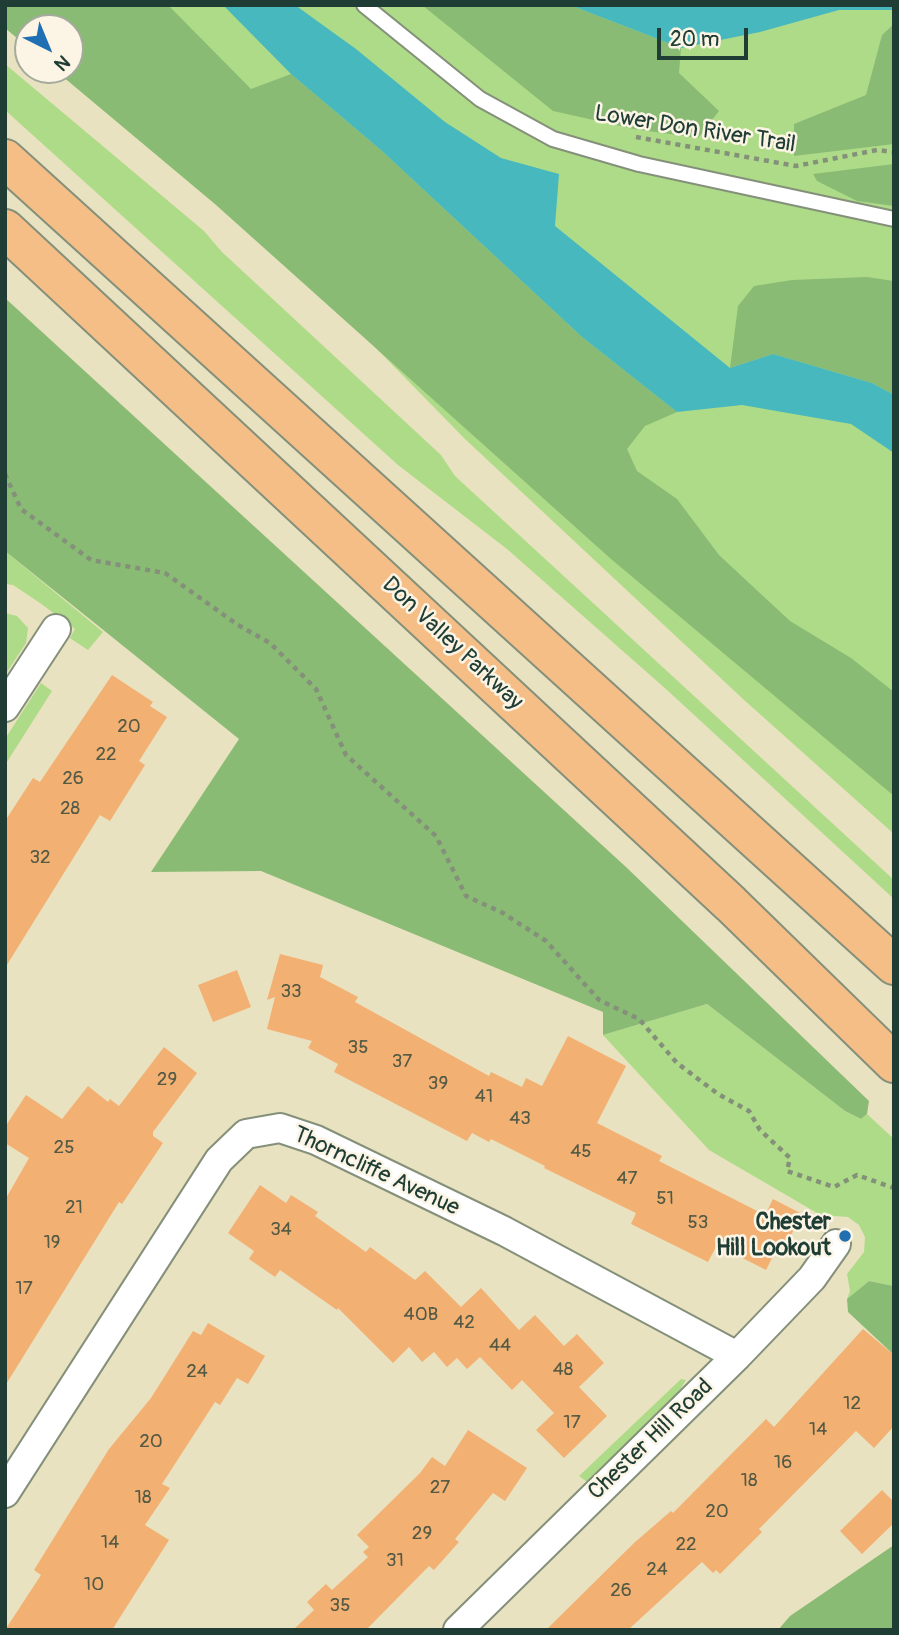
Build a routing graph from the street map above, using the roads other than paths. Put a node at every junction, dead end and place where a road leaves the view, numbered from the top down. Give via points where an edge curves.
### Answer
1 (364, 5) edge
2 (5, 159) edge
3 (894, 219) edge
4 (5, 229) edge
5 (55, 629) dead end
6 (5, 707) edge
7 (894, 965) edge
8 (894, 1063) edge
9 (836, 1244) dead end
10 (737, 1356) junction
11 (5, 1493) edge
12 (458, 1630) edge

1 - 3 lane via 480,99 553,139 639,164
2 - 7 highway
4 - 8 highway, Don Valley Parkway via 731,904
5 - 6 street
9 - 10 street, Chester Hill Road via 812,1278
10 - 11 street, Thorncliffe Avenue via 504,1231 316,1140 280,1128 246,1134 219,1160
10 - 12 street, Chester Hill Road

